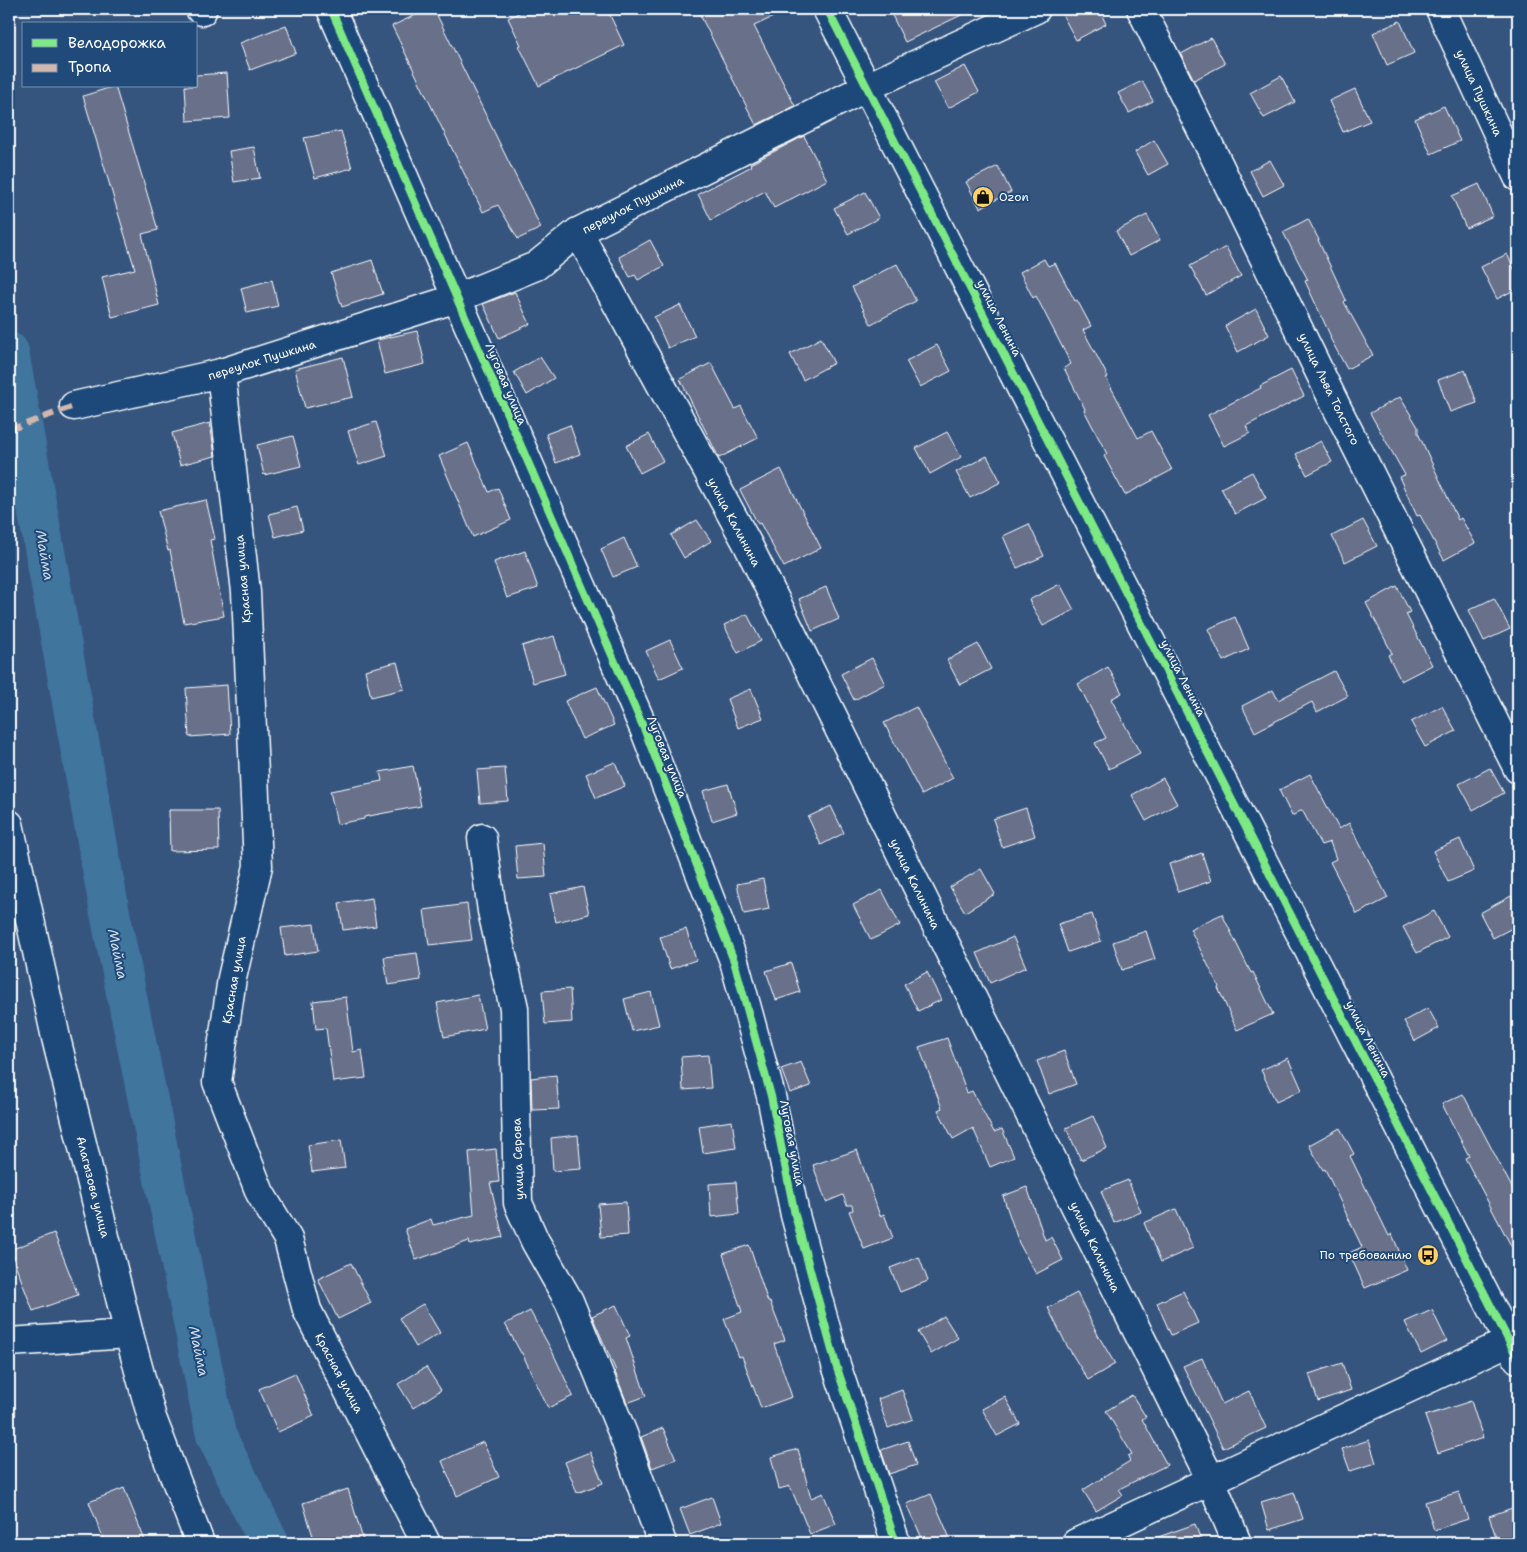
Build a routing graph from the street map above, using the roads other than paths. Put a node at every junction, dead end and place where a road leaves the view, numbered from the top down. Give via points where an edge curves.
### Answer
1 (331, 9) edge
2 (827, 9) edge
3 (1036, 9) edge
4 (1141, 9) edge
5 (1440, 9) edge
6 (867, 87) junction
7 (1518, 176) edge
8 (578, 232) junction
9 (457, 298) junction
10 (221, 373) junction
11 (74, 406) dead end
12 (1518, 769) edge
13 (9, 824) edge
14 (482, 838) dead end
15 (129, 1334) junction
16 (9, 1342) edge
17 (1514, 1350) edge
18 (1211, 1480) junction
19 (200, 1543) edge
20 (426, 1543) edge
21 (662, 1543) edge
22 (896, 1543) edge
23 (1076, 1543) edge
24 (1237, 1543) edge

1 - 9 street, Луговая улица
2 - 6 street, улица Ленина
3 - 6 street, переулок Пушкина
4 - 12 street, улица Льва Толстого
5 - 7 street, улица Пушкина
6 - 8 street, переулок Пушкина
6 - 17 street, улица Ленина
8 - 9 street, переулок Пушкина via 536,266
8 - 18 street, улица Калинина via 747,544
9 - 10 street, переулок Пушкина
9 - 22 street, Луговая улица via 645,732 734,961 771,1096 802,1243 836,1365
10 - 11 street, переулок Пушкина
10 - 20 street, Красная улица via 246,592 258,866 232,978 217,1082 260,1193 288,1239 306,1310
13 - 15 street, Алагызова улица via 56,1038
14 - 21 street, улица Серова via 492,911 514,1008 518,1203 535,1242 569,1301 623,1434
15 - 16 street
15 - 19 street, Алагызова улица via 152,1418
17 - 18 street
18 - 23 street
18 - 24 street, улица Калинина

